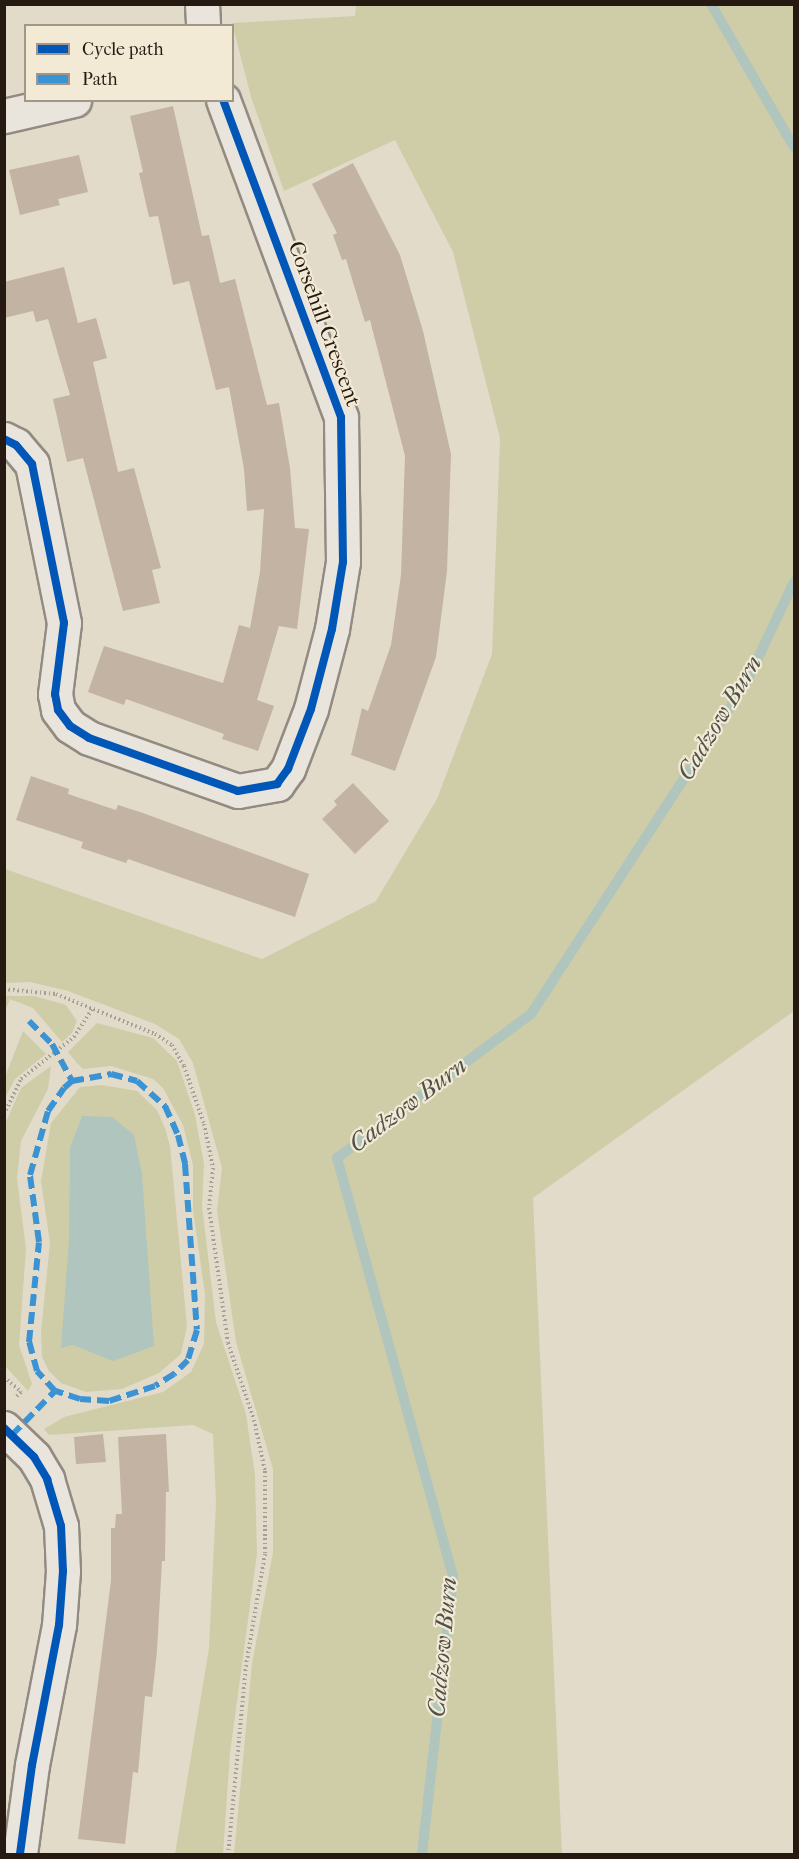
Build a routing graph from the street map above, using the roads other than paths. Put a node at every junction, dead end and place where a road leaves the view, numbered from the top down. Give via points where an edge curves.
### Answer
1 (202, 4) edge
2 (203, 24) edge
3 (66, 102) edge
4 (224, 102) edge
5 (4, 117) edge
6 (4, 439) edge
7 (4, 1428) edge
8 (20, 1854) edge

1 - 2 street
3 - 5 street
4 - 6 street, Corsehill Crescent via 341,417 344,562 311,709 288,769 277,784 238,791 89,738 70,726 58,710 55,694 64,623 32,464 16,445
7 - 8 street via 34,1457 47,1479 61,1526 63,1571 58,1625

